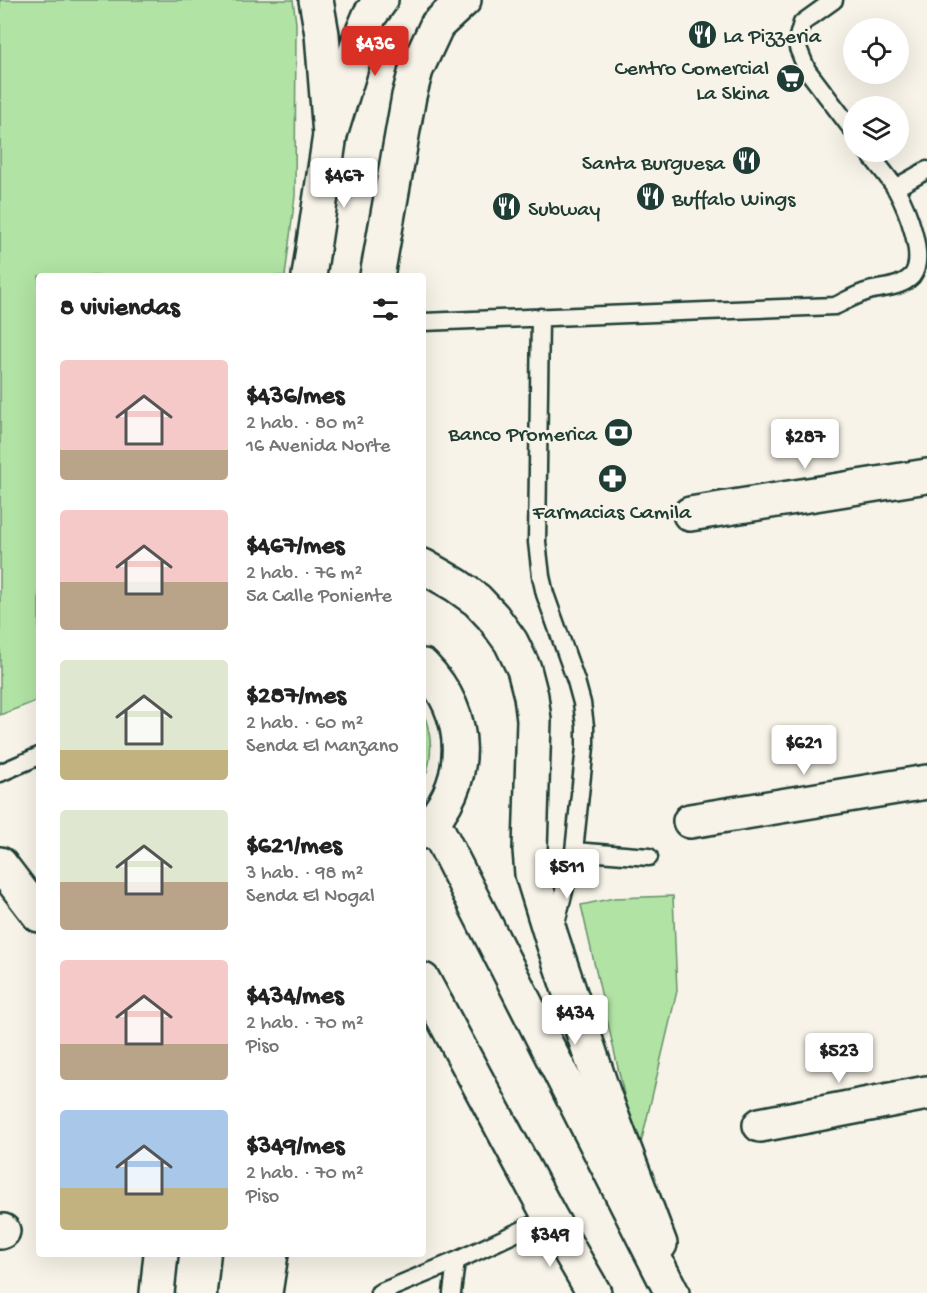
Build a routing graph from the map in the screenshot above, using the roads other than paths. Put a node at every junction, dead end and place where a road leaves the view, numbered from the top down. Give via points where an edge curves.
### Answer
1 (316, 0) edge
2 (381, 0) edge
3 (464, 0) edge
4 (834, 0) edge
5 (843, 117) edge
6 (330, 135) junction
7 (876, 162) edge
8 (927, 170) edge
9 (895, 188) junction
10 (309, 273) edge
11 (378, 273) edge
12 (540, 317) junction
13 (426, 322) edge
14 (927, 476) edge
15 (690, 514) dead end
16 (426, 568) edge
17 (426, 669) edge
18 (36, 757) edge
19 (0, 773) edge
20 (927, 782) edge
21 (690, 821) dead end
22 (428, 827) edge
23 (573, 851) junction
24 (649, 856) dead end
25 (0, 864) edge
26 (36, 911) edge
27 (552, 939) junction
28 (428, 996) edge
29 (927, 1092) edge
30 (760, 1125) dead end
31 (550, 1218) junction
32 (161, 1257) edge
33 (239, 1257) edge
34 (271, 1257) edge
35 (456, 1261) junction
36 (157, 1293) edge
37 (235, 1293) edge
38 (265, 1293) edge
39 (379, 1293) edge
40 (452, 1293) edge
41 (594, 1293) edge
42 (672, 1293) edge
43 (679, 1293) edge

1 - 6 street
2 - 6 street via 359,41
3 - 11 street via 438,25 416,70
4 - 5 lane via 802,23 798,48 807,70
6 - 10 street
7 - 9 lane
8 - 9 lane
9 - 12 lane via 918,246 915,270 895,286 869,291 835,306
12 - 13 lane
12 - 23 lane via 537,542 545,594 576,681 585,726
14 - 15 street
16 - 27 street via 477,600 511,642 524,669 534,720 532,874
17 - 22 street via 452,707 459,741 457,775 444,807
18 - 19 lane
20 - 21 street
22 - 42 street
23 - 24 lane
23 - 27 lane
25 - 26 street
27 - 43 street via 605,1098
28 - 31 street
29 - 30 street
31 - 35 lane
31 - 41 street
32 - 36 street
33 - 37 street
34 - 38 street
35 - 39 lane
35 - 40 lane

